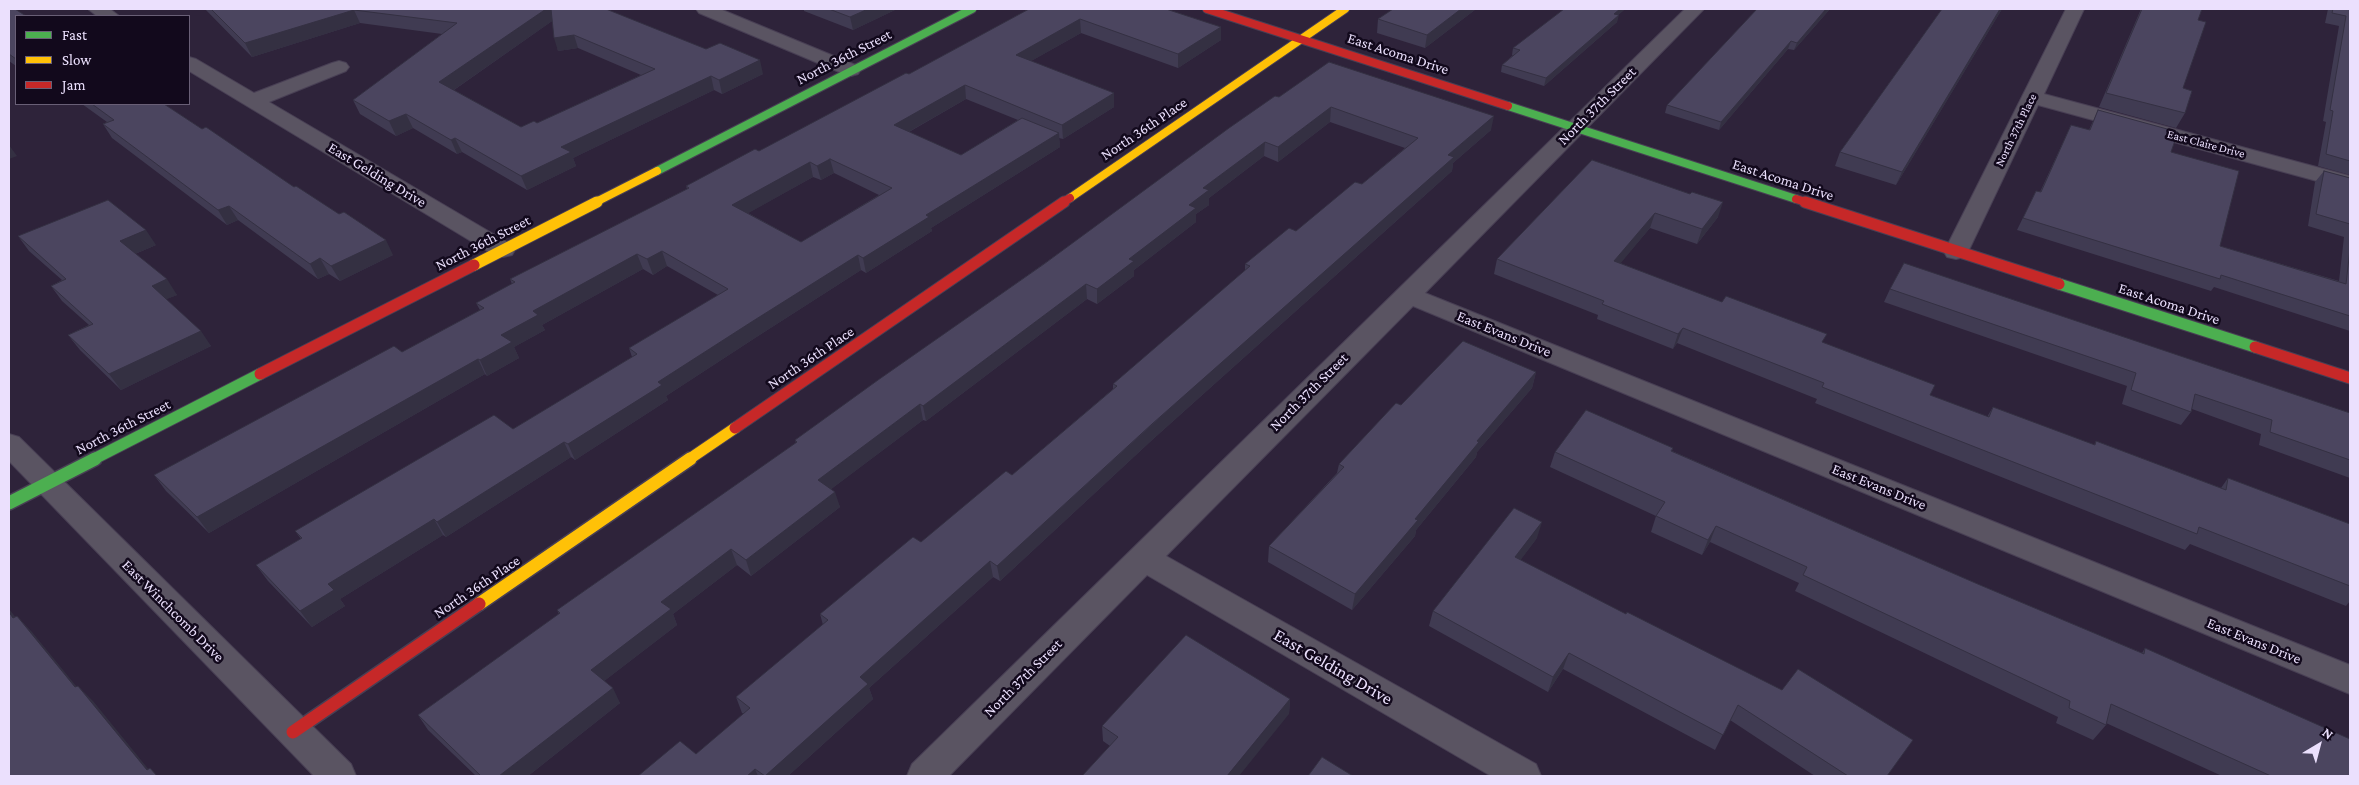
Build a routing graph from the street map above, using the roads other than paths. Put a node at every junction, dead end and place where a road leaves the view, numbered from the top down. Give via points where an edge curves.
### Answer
1 (97, 9) edge
2 (705, 9) edge
3 (972, 9) edge
4 (1207, 9) edge
5 (1345, 9) edge
6 (1694, 9) edge
7 (2075, 9) edge
8 (108, 15) edge
9 (1302, 38) junction
10 (190, 64) edge
11 (339, 67) dead end
12 (851, 70) junction
13 (2032, 97) junction
14 (252, 101) junction
15 (1575, 128) junction
16 (2350, 183) edge
17 (503, 250) junction
18 (1956, 252) junction
19 (1408, 295) junction
20 (2350, 378) edge
21 (9, 444) edge
22 (47, 483) junction
23 (9, 503) edge
24 (1143, 558) junction
25 (2350, 680) edge
26 (293, 732) junction
27 (338, 776) edge
28 (925, 776) edge
29 (1523, 776) edge

1 - 8 street
2 - 12 street
3 - 12 street, North 36th Street
4 - 9 street, East Acoma Drive
5 - 9 street, North 36th Place
6 - 15 street, North 37th Street
7 - 13 street, North 37th Place
9 - 15 street, East Acoma Drive
9 - 26 street, North 36th Place
10 - 14 street, East Gelding Drive
11 - 14 street
12 - 17 street, North 36th Street
13 - 16 street, East Claire Drive
13 - 18 street, North 37th Place
14 - 17 street, East Gelding Drive
15 - 18 street, East Acoma Drive
15 - 19 street, North 37th Street
17 - 22 street, North 36th Street
18 - 20 street, East Acoma Drive
19 - 24 street, North 37th Street
19 - 25 street, East Evans Drive
21 - 22 street, East Winchcomb Drive
22 - 23 street, North 36th Street
22 - 26 street, East Winchcomb Drive
24 - 28 street, North 37th Street
24 - 29 street, East Gelding Drive
26 - 27 street, East Winchcomb Drive

